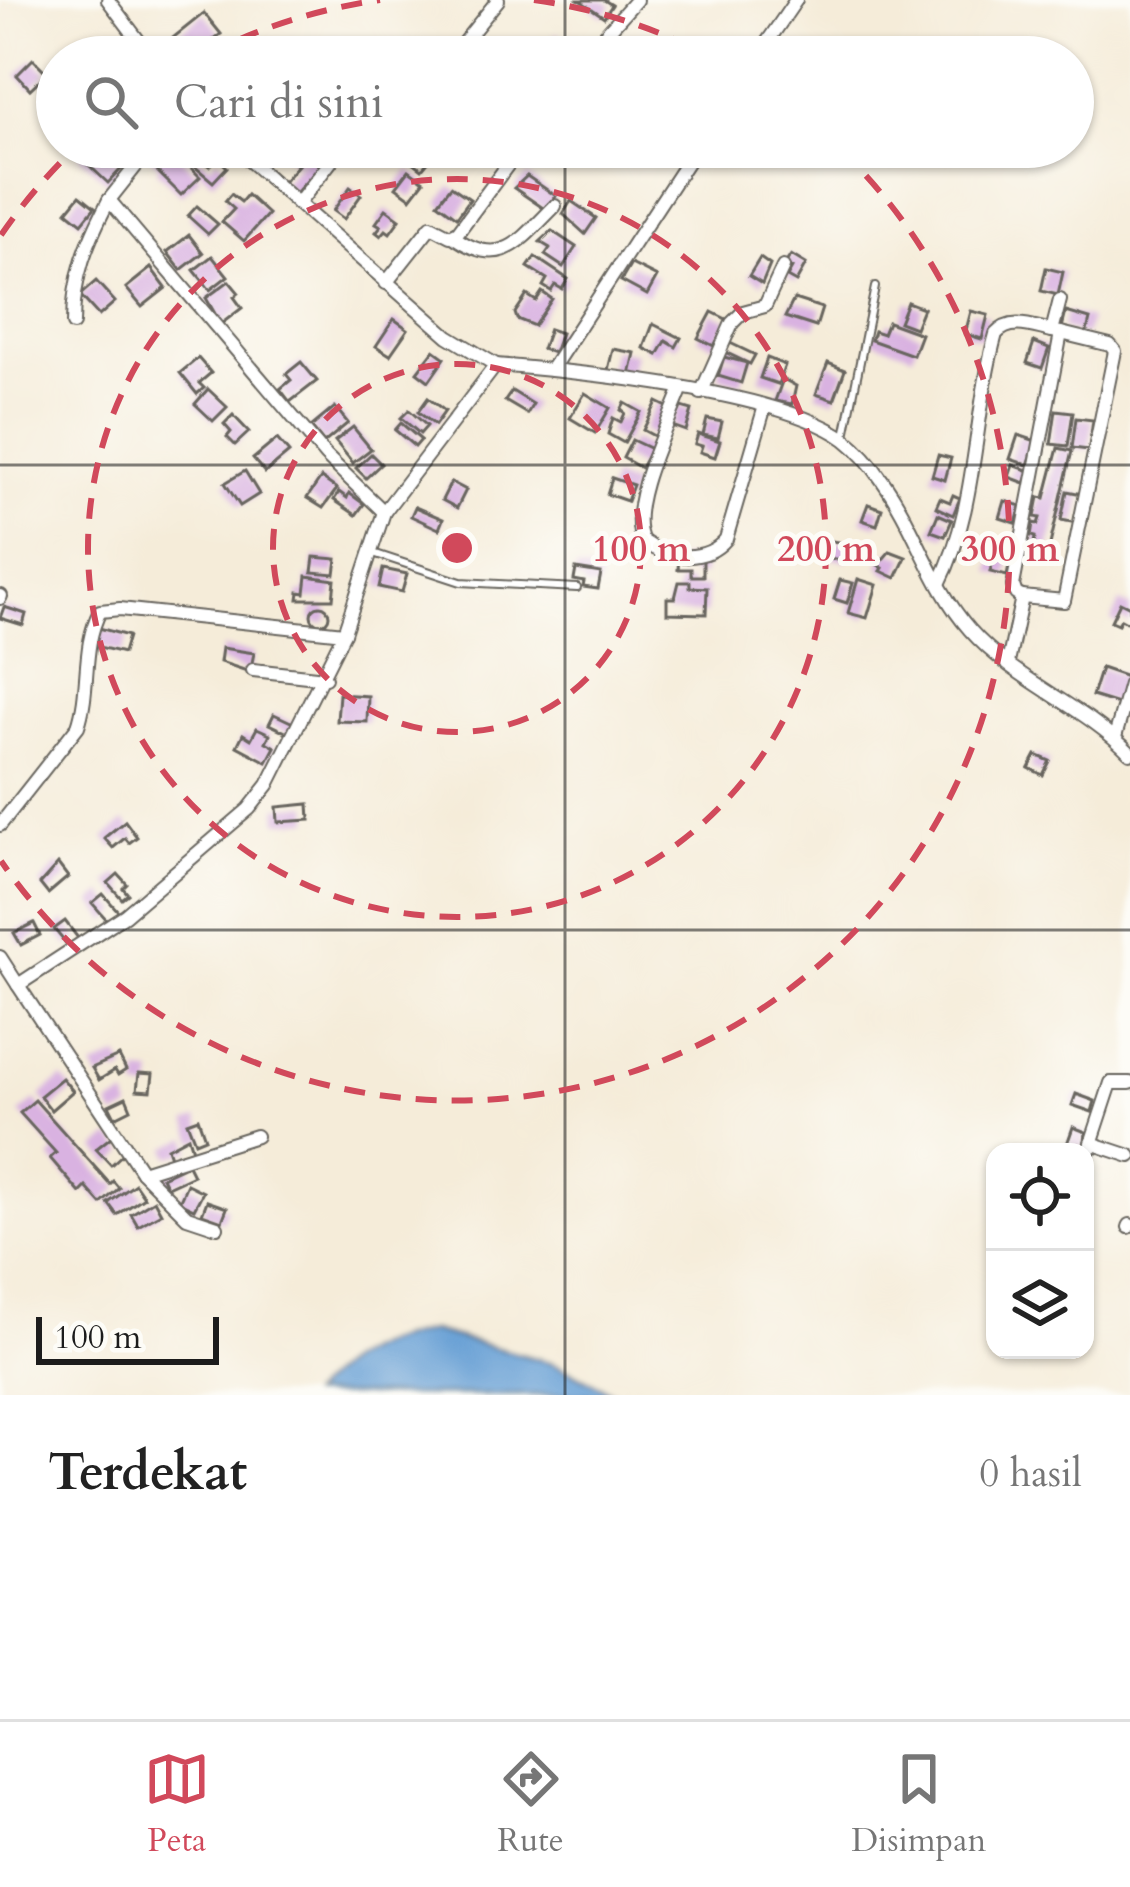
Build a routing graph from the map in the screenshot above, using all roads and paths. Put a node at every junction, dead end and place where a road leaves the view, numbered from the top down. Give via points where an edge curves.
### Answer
1 (108, 0) edge
2 (499, 0) edge
3 (636, 0) edge
4 (796, 0) edge
5 (135, 36) edge
6 (469, 36) edge
7 (604, 36) edge
8 (771, 36) edge
9 (134, 168) edge
10 (258, 168) edge
11 (326, 168) edge
12 (505, 168) edge
13 (683, 168) edge
14 (109, 200) junction
15 (298, 204) junction
16 (555, 206) dead end
17 (453, 236) junction
18 (783, 267) dead end
19 (386, 283) junction
20 (875, 287) dead end
21 (1060, 300) dead end
22 (73, 325) dead end
23 (1056, 332) junction
24 (1114, 348) junction
25 (1130, 351) edge
26 (496, 365) junction
27 (550, 370) junction
28 (680, 390) junction
29 (700, 393) junction
30 (764, 406) junction
31 (844, 439) junction
32 (384, 512) junction
33 (374, 554) junction
34 (939, 584) junction
35 (577, 588) dead end
36 (1022, 597) junction
37 (344, 633) junction
38 (1008, 662) junction
39 (253, 670) dead end
40 (325, 678) junction
41 (1130, 684) edge
42 (1115, 737) junction
43 (1130, 753) edge
44 (0, 824) edge
45 (0, 957) edge
46 (19, 986) junction
47 (1130, 1083) edge
48 (256, 1136) dead end
49 (1091, 1143) edge
50 (1094, 1144) edge
51 (1130, 1156) edge
52 (142, 1172) junction
53 (217, 1227) dead end

1 - 5 street
2 - 6 street
3 - 7 street
4 - 8 street
9 - 14 street
10 - 15 street
11 - 15 street
12 - 17 street
13 - 27 street
14 - 22 street via 84,246
14 - 32 street via 326,456
15 - 19 street
16 - 17 street via 494,253
17 - 19 street via 431,226
18 - 29 street via 765,306 731,323
19 - 26 street
20 - 31 lane
21 - 23 street
23 - 24 street
23 - 34 street via 1016,324 996,334 961,526
23 - 36 street via 1013,586
24 - 25 street
24 - 36 street via 1064,601
26 - 27 street
26 - 32 street
27 - 28 street
28 - 29 street
28 - 30 street via 637,519 644,542 669,554 706,555 726,539
29 - 30 street
30 - 31 street
31 - 34 street via 890,492
32 - 33 street
33 - 35 lane via 473,584
33 - 37 street
34 - 38 street via 974,634
36 - 38 street
37 - 40 street
37 - 44 street via 100,611 86,652 78,726
38 - 42 street
39 - 40 street
40 - 46 street via 249,809 125,915
41 - 42 street
42 - 43 street
45 - 46 street
46 - 52 street
47 - 49 street via 1111,1083
48 - 52 street
50 - 51 street
52 - 53 street via 188,1217

